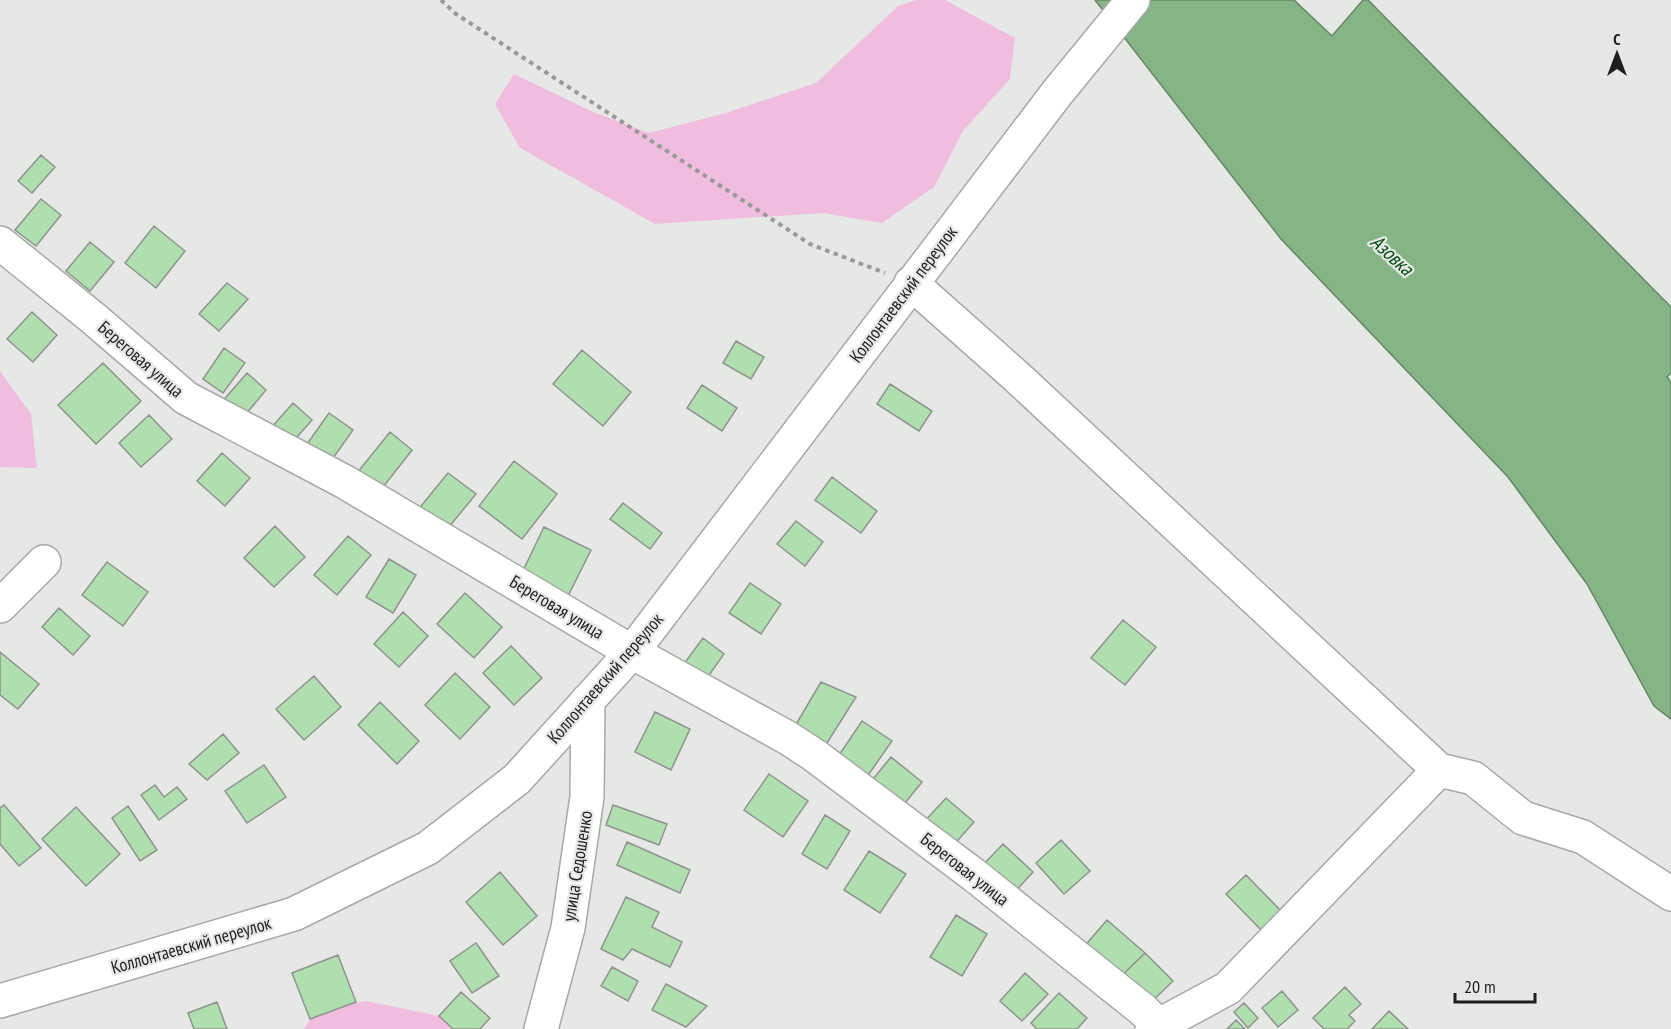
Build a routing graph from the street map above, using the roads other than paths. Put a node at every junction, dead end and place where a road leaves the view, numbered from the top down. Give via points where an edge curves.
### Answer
1 (1133, 0) edge
2 (0, 243) edge
3 (911, 283) junction
4 (44, 562) dead end
5 (0, 606) edge
6 (632, 652) junction
7 (588, 700) junction
8 (1439, 770) junction
9 (1671, 894) edge
10 (0, 1001) edge
11 (1158, 1028) edge
12 (541, 1029) edge

1 - 3 street, Коллонтаевский переулок
2 - 6 street, Береговая улица via 186,398 345,482
3 - 6 street, Коллонтаевский переулок
3 - 8 street
4 - 5 street
6 - 7 street, Коллонтаевский переулок
6 - 11 street, Береговая улица via 814,755 1143,1010
7 - 10 street, Коллонтаевский переулок via 517,779 428,848 294,914
7 - 12 street, улица Седошенко via 587,797 568,928
8 - 9 street via 1473,778 1523,818 1583,837
8 - 11 street via 1228,988

